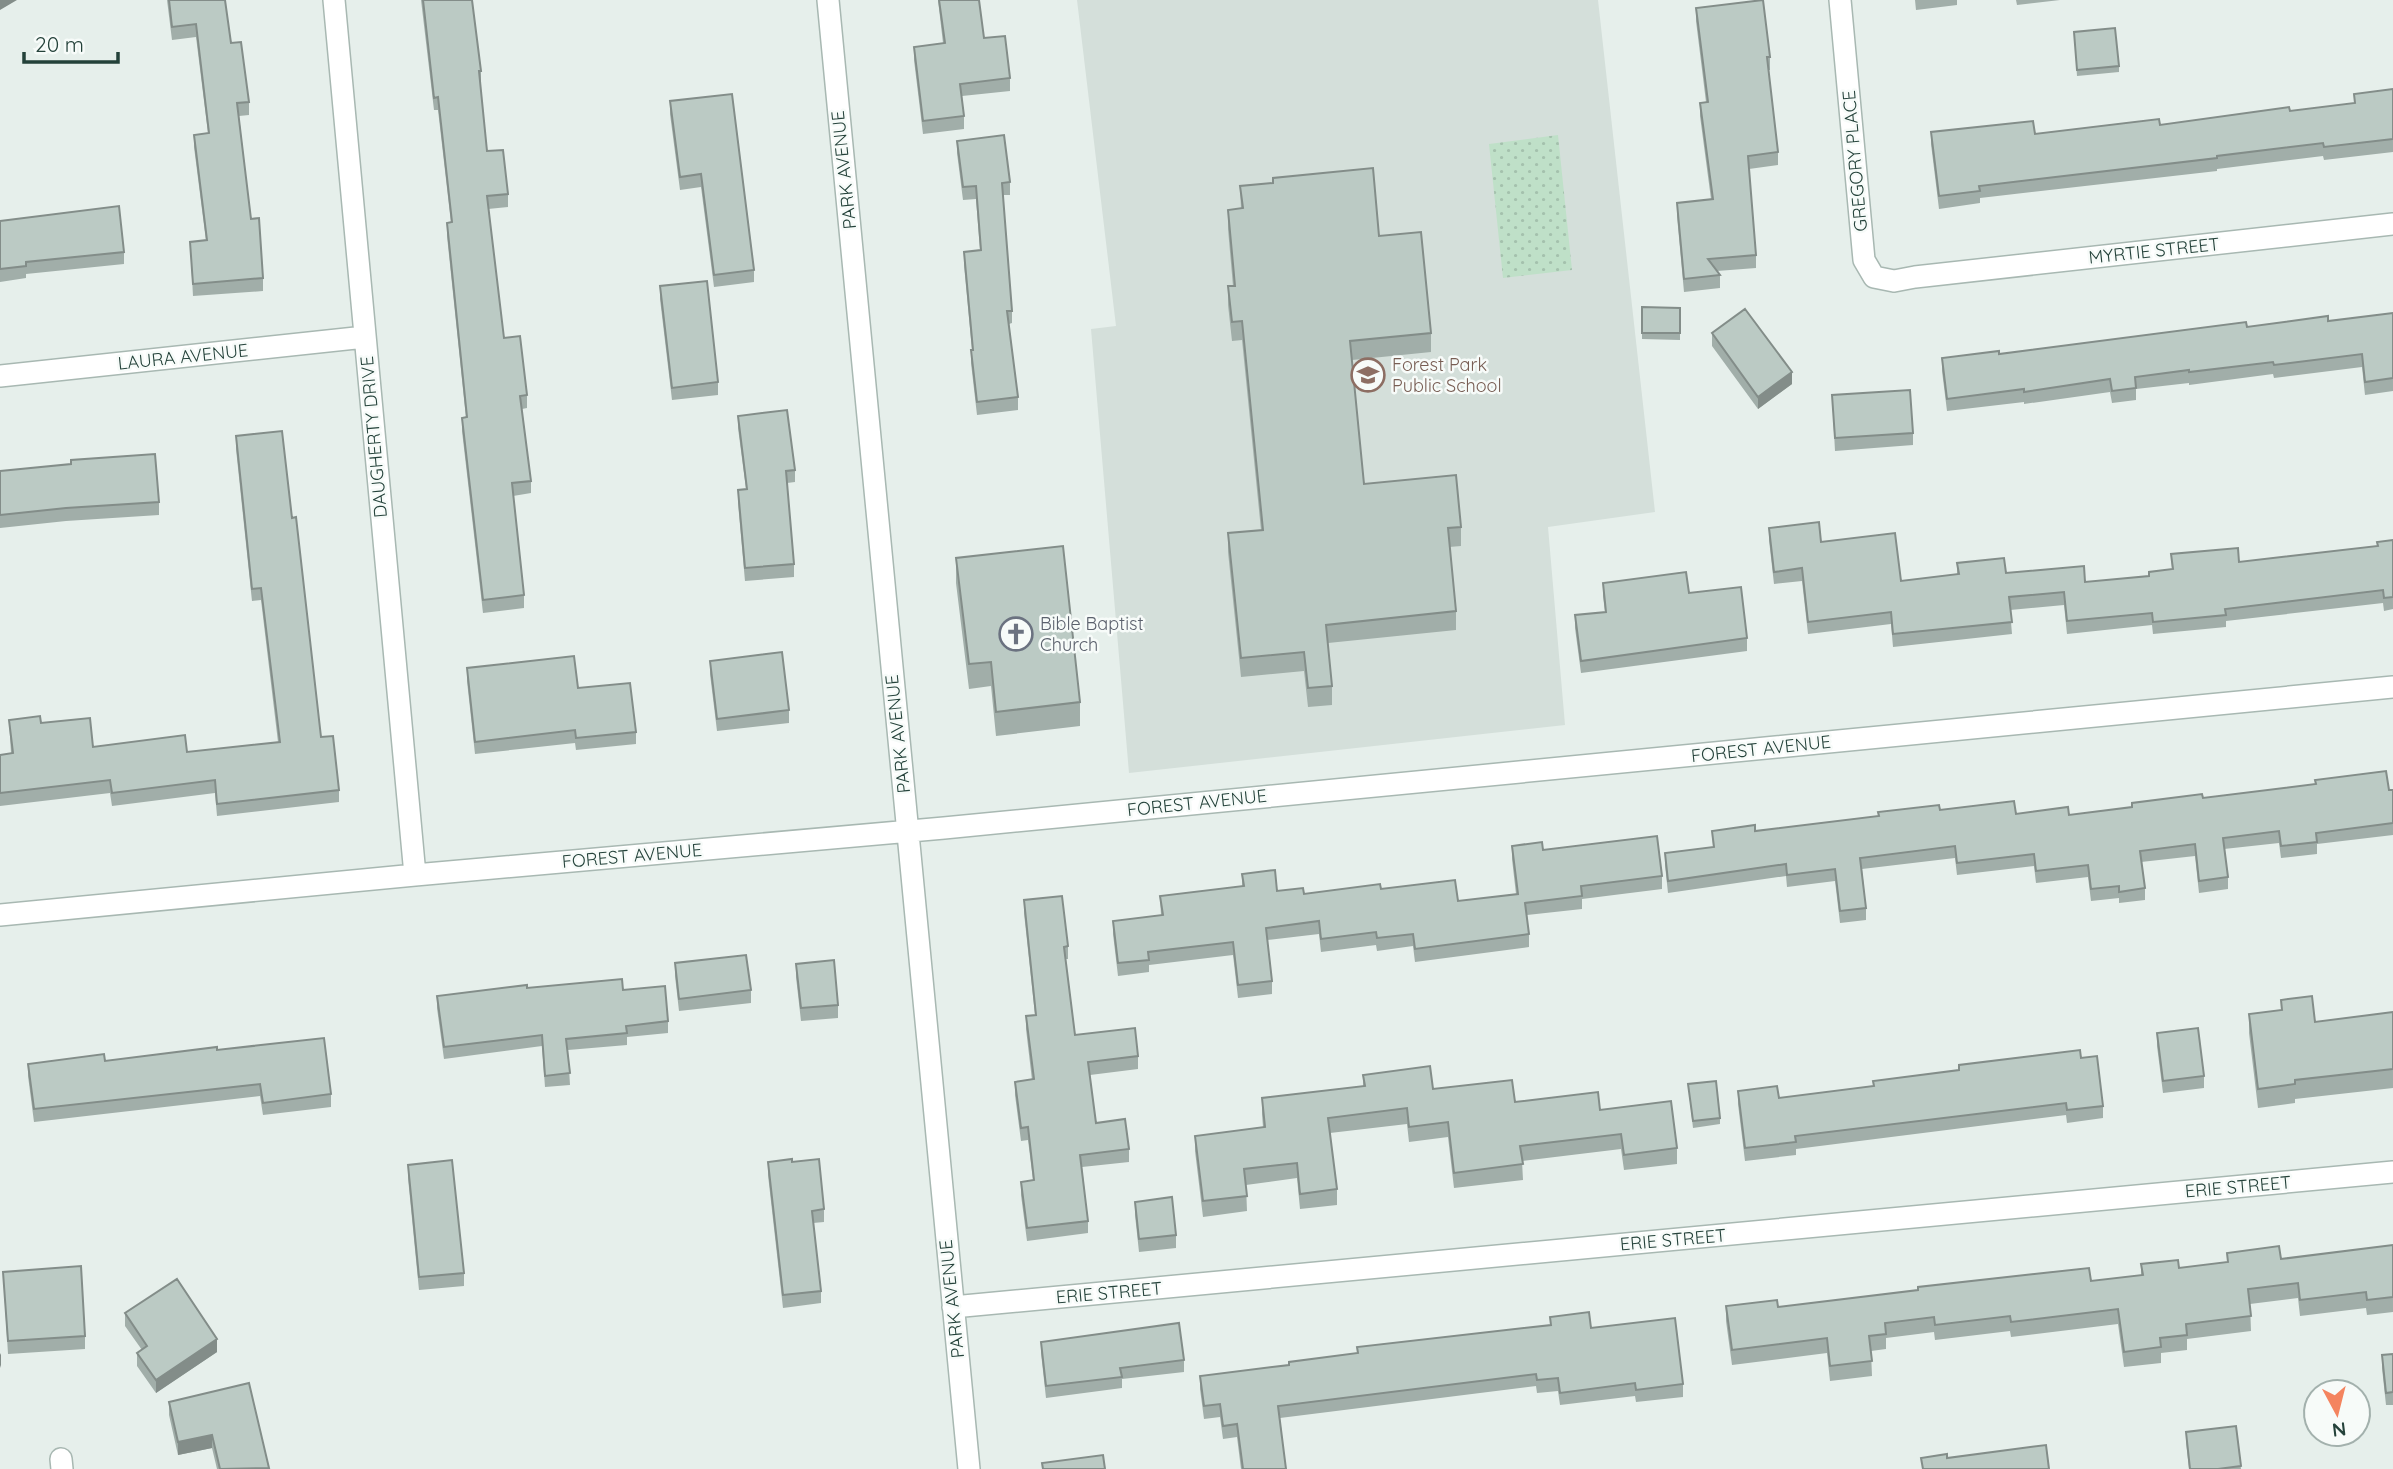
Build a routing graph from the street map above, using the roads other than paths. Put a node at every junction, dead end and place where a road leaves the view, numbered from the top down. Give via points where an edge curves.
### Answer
1 (334, 0) edge
2 (828, 0) edge
3 (1840, 0) edge
4 (2393, 225) edge
5 (1915, 276) joint
6 (365, 337) junction
7 (0, 376) edge
8 (2393, 687) edge
9 (908, 831) junction
10 (415, 875) junction
11 (0, 915) edge
12 (2393, 1172) edge
13 (953, 1307) junction
14 (969, 1469) edge

1 - 6 street, DAUGHERTY DRIVE
2 - 9 street, PARK AVENUE
3 - 5 street, GREGORY PLACE via 1864,260 1874,277 1894,281
4 - 5 street, MYRTIE STREET
6 - 7 street, LAURA AVENUE
6 - 10 street, DAUGHERTY DRIVE
8 - 9 street, FOREST AVENUE
9 - 10 street, FOREST AVENUE
9 - 13 street, PARK AVENUE
10 - 11 street, FOREST AVENUE
12 - 13 street, ERIE STREET
13 - 14 street, PARK AVENUE

